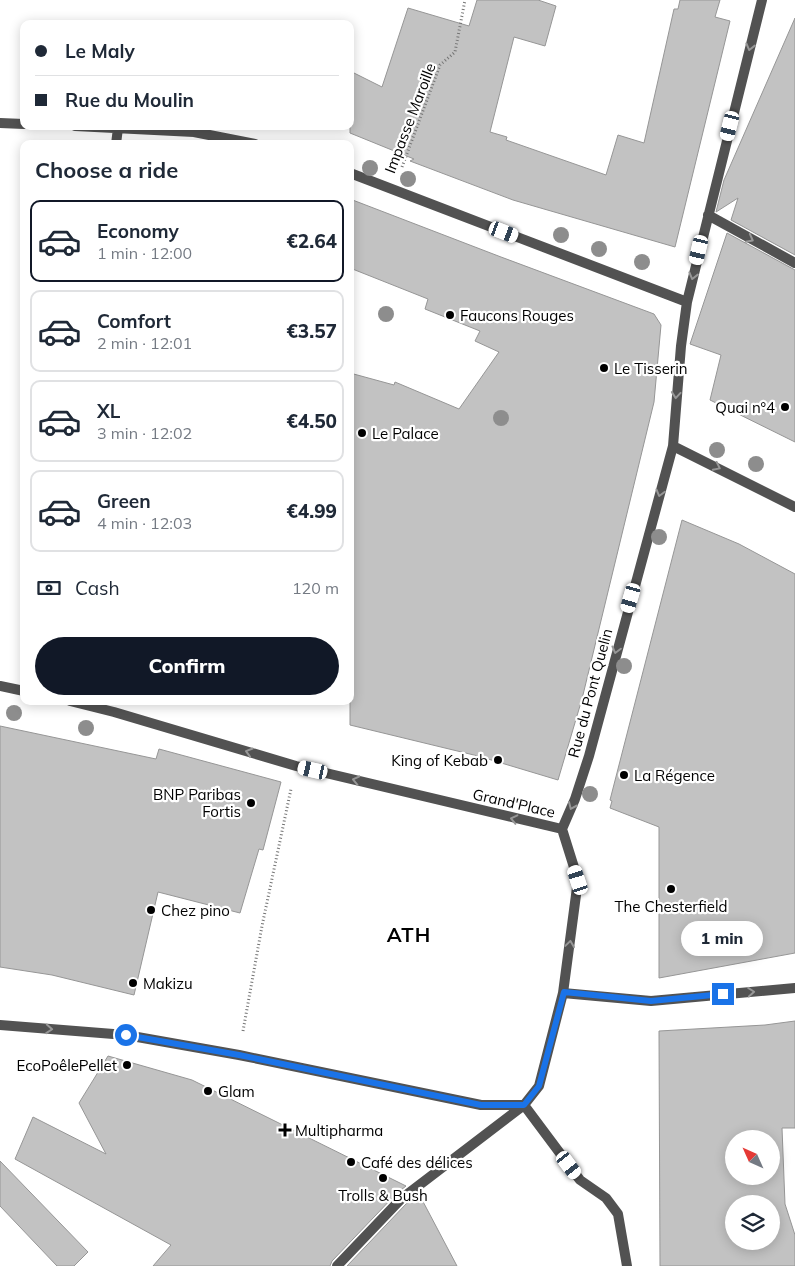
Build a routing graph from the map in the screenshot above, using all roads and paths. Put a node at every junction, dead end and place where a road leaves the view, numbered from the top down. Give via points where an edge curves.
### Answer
1 (465, 0) edge
2 (762, 0) edge
3 (0, 123) edge
4 (20, 124) edge
5 (156, 130) edge
6 (235, 140) edge
7 (354, 175) edge
8 (394, 190) junction
9 (708, 216) junction
10 (795, 263) edge
11 (687, 302) junction
12 (673, 446) junction
13 (795, 507) edge
14 (0, 686) edge
15 (20, 690) edge
16 (115, 706) edge
17 (296, 766) junction
18 (562, 829) junction
19 (795, 988) edge
20 (564, 992) junction
21 (0, 1025) edge
22 (239, 1055) junction
23 (524, 1105) junction
24 (337, 1266) edge
25 (627, 1266) edge

1 - 8 path, Impasse Maroille via 455,52 440,65
2 -> 9 street, Rue du Pont Quelin
3 - 4 street
5 - 6 street via 194,132
7 - 8 street
8 - 11 street
9 -> 10 street
9 -> 11 street, Rue du Pont Quelin
11 -> 12 street, Rue du Pont Quelin via 680,346
12 -> 13 street
12 -> 18 street, Rue du Pont Quelin via 589,756
14 - 15 street
17 -> 16 street, Grand'Place
18 -> 17 street, Grand'Place
17 - 22 path
20 -> 18 street, Grand'Place via 578,880
20 -> 19 street via 651,1001
20 - 23 street, Grand'Place via 539,1086
21 -> 22 street via 126,1035
22 - 23 street via 481,1105
23 - 24 street, Grand'Place via 407,1194
23 - 25 street via 580,1180 606,1198 618,1214

